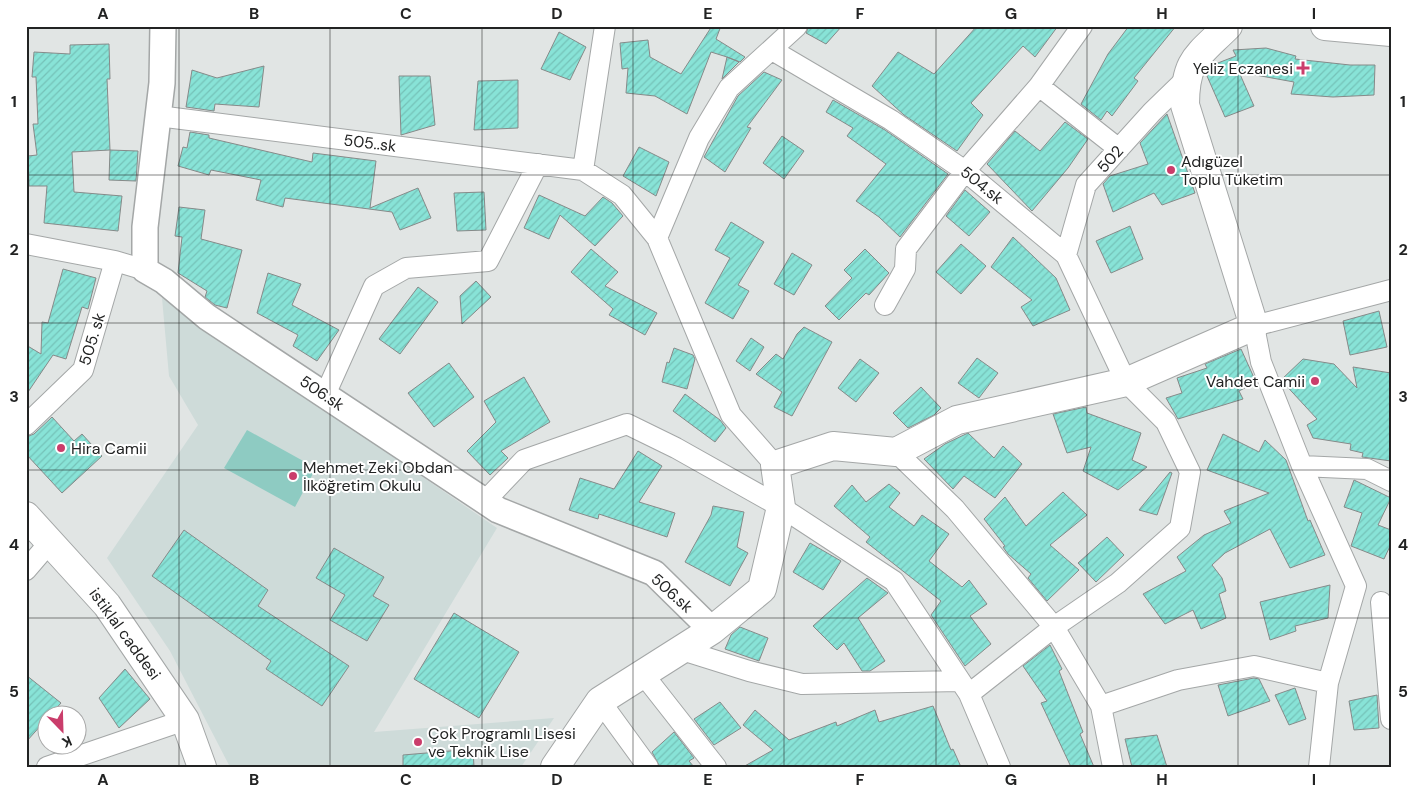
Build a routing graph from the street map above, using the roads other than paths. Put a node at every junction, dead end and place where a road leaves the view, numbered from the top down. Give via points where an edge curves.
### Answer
1 (164, 26) edge
2 (605, 26) edge
3 (797, 26) edge
4 (1082, 26) edge
5 (1228, 26) edge
6 (1325, 26) edge
7 (1391, 32) edge
8 (772, 50) junction
9 (1185, 80) junction
10 (1039, 86) junction
11 (158, 116) junction
12 (1119, 148) junction
13 (538, 164) junction
14 (583, 170) junction
15 (965, 171) junction
16 (656, 238) junction
17 (26, 244) edge
18 (1066, 255) junction
19 (115, 261) junction
20 (145, 270) junction
21 (1391, 290) edge
22 (885, 306) dead end
23 (1254, 326) junction
24 (1126, 382) junction
25 (325, 395) junction
26 (26, 425) edge
27 (896, 452) junction
28 (775, 465) junction
29 (1302, 466) junction
30 (1391, 481) edge
31 (485, 501) junction
32 (781, 507) junction
33 (26, 516) edge
34 (50, 542) junction
35 (26, 570) edge
36 (1356, 586) junction
37 (1386, 604) edge
38 (1054, 628) junction
39 (712, 630) junction
40 (682, 650) junction
41 (643, 674) junction
42 (1328, 683) junction
43 (965, 688) junction
44 (600, 701) junction
45 (1102, 706) junction
46 (1391, 719) edge
47 (185, 720) junction
48 (47, 767) edge
49 (202, 767) edge
50 (555, 767) edge
51 (648, 767) edge
52 (716, 767) edge
53 (1000, 767) edge
54 (1113, 767) edge
55 (1319, 767) edge

1 - 11 street
2 - 14 street
3 - 8 street
4 - 10 street
5 - 9 main road via 1193,60
6 - 7 main road
8 - 15 street, 504.sk via 891,120
8 - 16 street via 729,88 699,138
9 - 12 street, 502
9 - 23 main road via 1185,104
10 - 12 street
10 - 15 street
11 - 13 street, 505..sk
11 - 20 street via 145,227
12 - 18 street, 502 via 1086,185
13 - 14 street, 505..sk
13 - 25 street via 488,262 406,268 374,286
14 - 16 street via 622,195
15 - 18 street, 504.sk
15 - 22 street via 906,249 906,269
16 - 28 street via 731,415
17 - 19 street
18 - 24 street, 504.sk
19 - 20 street
19 - 26 street, 505. sk via 83,370
20 - 25 street, 506.sk via 164,281 207,317
21 - 23 street
23 - 24 main road
23 - 29 street via 1261,362
24 - 27 main road via 957,420
24 - 38 street, 504.sk via 1166,422 1190,472 1180,528 1118,583
25 - 31 street, 506.sk
27 - 28 main road via 833,446
27 - 38 street via 955,509
28 - 32 main road
29 - 30 street via 1367,469
29 - 36 street
31 - 32 street via 524,460 626,424
31 - 39 street, 506.sk via 498,510 654,573
32 - 39 main road via 762,589
32 - 43 street via 894,581
33 - 34 main road, istiklal caddesi
34 - 35 street
34 - 47 main road, istiklal caddesi via 107,605
36 - 37 street
36 - 42 street
37 - 46 street
38 - 43 street, 504.sk
38 - 45 street
39 - 40 main road
40 - 41 main road
40 - 43 street via 802,684
41 - 44 main road
41 - 52 street
42 - 45 street via 1254,666 1178,680
42 - 55 street
43 - 53 street
44 - 50 main road
44 - 51 street
45 - 54 street
47 - 48 street
47 - 49 main road, istiklal caddesi

